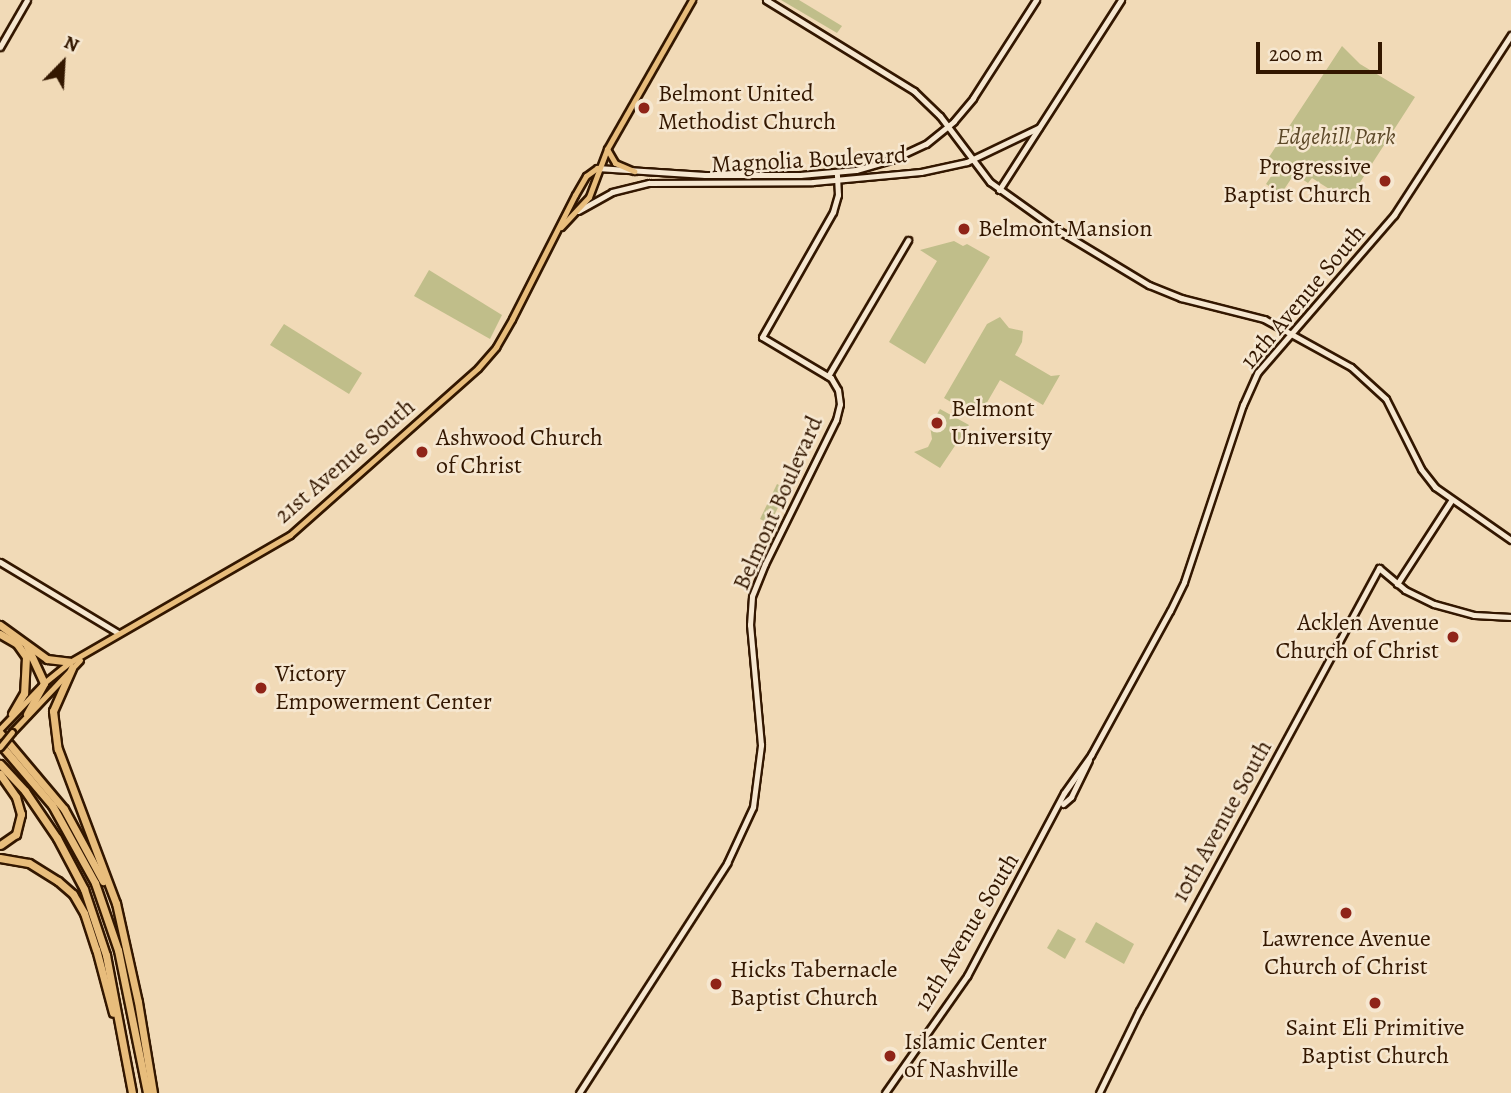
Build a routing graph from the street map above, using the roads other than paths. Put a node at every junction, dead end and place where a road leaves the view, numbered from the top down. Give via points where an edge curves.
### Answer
1 (27, 0) edge
2 (692, 0) edge
3 (766, 0) edge
4 (1036, 0) edge
5 (1121, 0) edge
6 (1511, 35) edge
7 (0, 47) edge
8 (949, 127) junction
9 (1038, 128) junction
10 (607, 149) junction
11 (972, 159) junction
12 (597, 167) junction
13 (634, 171) junction
14 (837, 173) junction
15 (838, 181) junction
16 (999, 190) junction
17 (578, 211) junction
18 (561, 227) junction
19 (908, 240) dead end
20 (1291, 332) junction
21 (828, 376) junction
22 (1451, 501) junction
23 (1511, 540) edge
24 (0, 562) edge
25 (1397, 584) junction
26 (1511, 617) edge
27 (0, 625) edge
28 (118, 633) junction
29 (0, 634) edge
30 (27, 645) junction
31 (71, 665) junction
32 (44, 683) junction
33 (12, 714) junction
34 (27, 714) junction
35 (1, 729) edge
36 (0, 745) edge
37 (0, 764) edge
38 (0, 774) edge
39 (0, 845) edge
40 (0, 858) edge
41 (129, 955) junction
42 (121, 1042) junction
43 (132, 1093) edge
44 (147, 1093) edge
45 (153, 1093) edge
46 (579, 1093) edge
47 (885, 1093) edge
48 (1099, 1093) edge

1 - 7 main road
2 - 10 main road, 21st Avenue South
3 - 8 main road via 914,91
4 - 8 main road, Magnolia Boulevard
5 - 9 main road
6 - 20 main road, 12th Avenue South via 1394,215
8 - 11 main road
8 - 14 main road, Magnolia Boulevard via 891,160
9 - 11 main road, Magnolia Boulevard
9 - 16 main road
10 - 12 main road, 21st Avenue South
10 - 13 main road via 615,163
11 - 15 main road, Magnolia Boulevard via 903,175
11 - 16 main road
12 - 13 main road, Magnolia Boulevard
12 - 17 main road, 21st Avenue South via 597,180
12 - 18 main road, 21st Avenue South via 586,176
13 - 14 main road, Magnolia Boulevard
14 - 15 main road
15 - 17 main road, Magnolia Boulevard via 657,182 612,192
15 - 21 main road via 833,212 762,337
16 - 20 main road via 1149,285 1181,298 1250,313
17 - 18 main road, 21st Avenue South
18 - 28 main road, 21st Avenue South via 496,348 477,368 290,535
19 - 21 main road
20 - 22 main road via 1351,367 1386,399 1421,469
20 - 47 main road, 12th Avenue South via 1250,388 1178,596 967,976
21 - 46 main road, Belmont Boulevard via 839,393 837,417 765,564 751,605 761,745 753,807 724,867
22 - 23 main road
22 - 25 main road
24 - 28 main road
25 - 26 main road via 1449,609 1490,618
25 - 48 main road, 10th Avenue South via 1379,568 1142,1004
27 - 30 highway
28 - 31 main road, 21st Avenue South
29 - 33 highway via 17,644 26,657 24,693
30 - 31 highway via 47,659
30 - 32 highway
31 - 32 main road
31 - 34 main road
31 - 41 highway via 53,711 58,749 116,903
32 - 33 main road
32 - 34 highway
33 - 35 main road
34 - 36 main road, bridge
35 - 41 highway via 82,839 102,877
36 - 44 highway via 52,805 95,883 118,950
37 - 42 highway via 58,838 84,889 106,954
38 - 39 highway via 21,814 16,834
40 - 42 highway via 29,863 73,894 96,949
41 - 45 highway
42 - 43 highway

